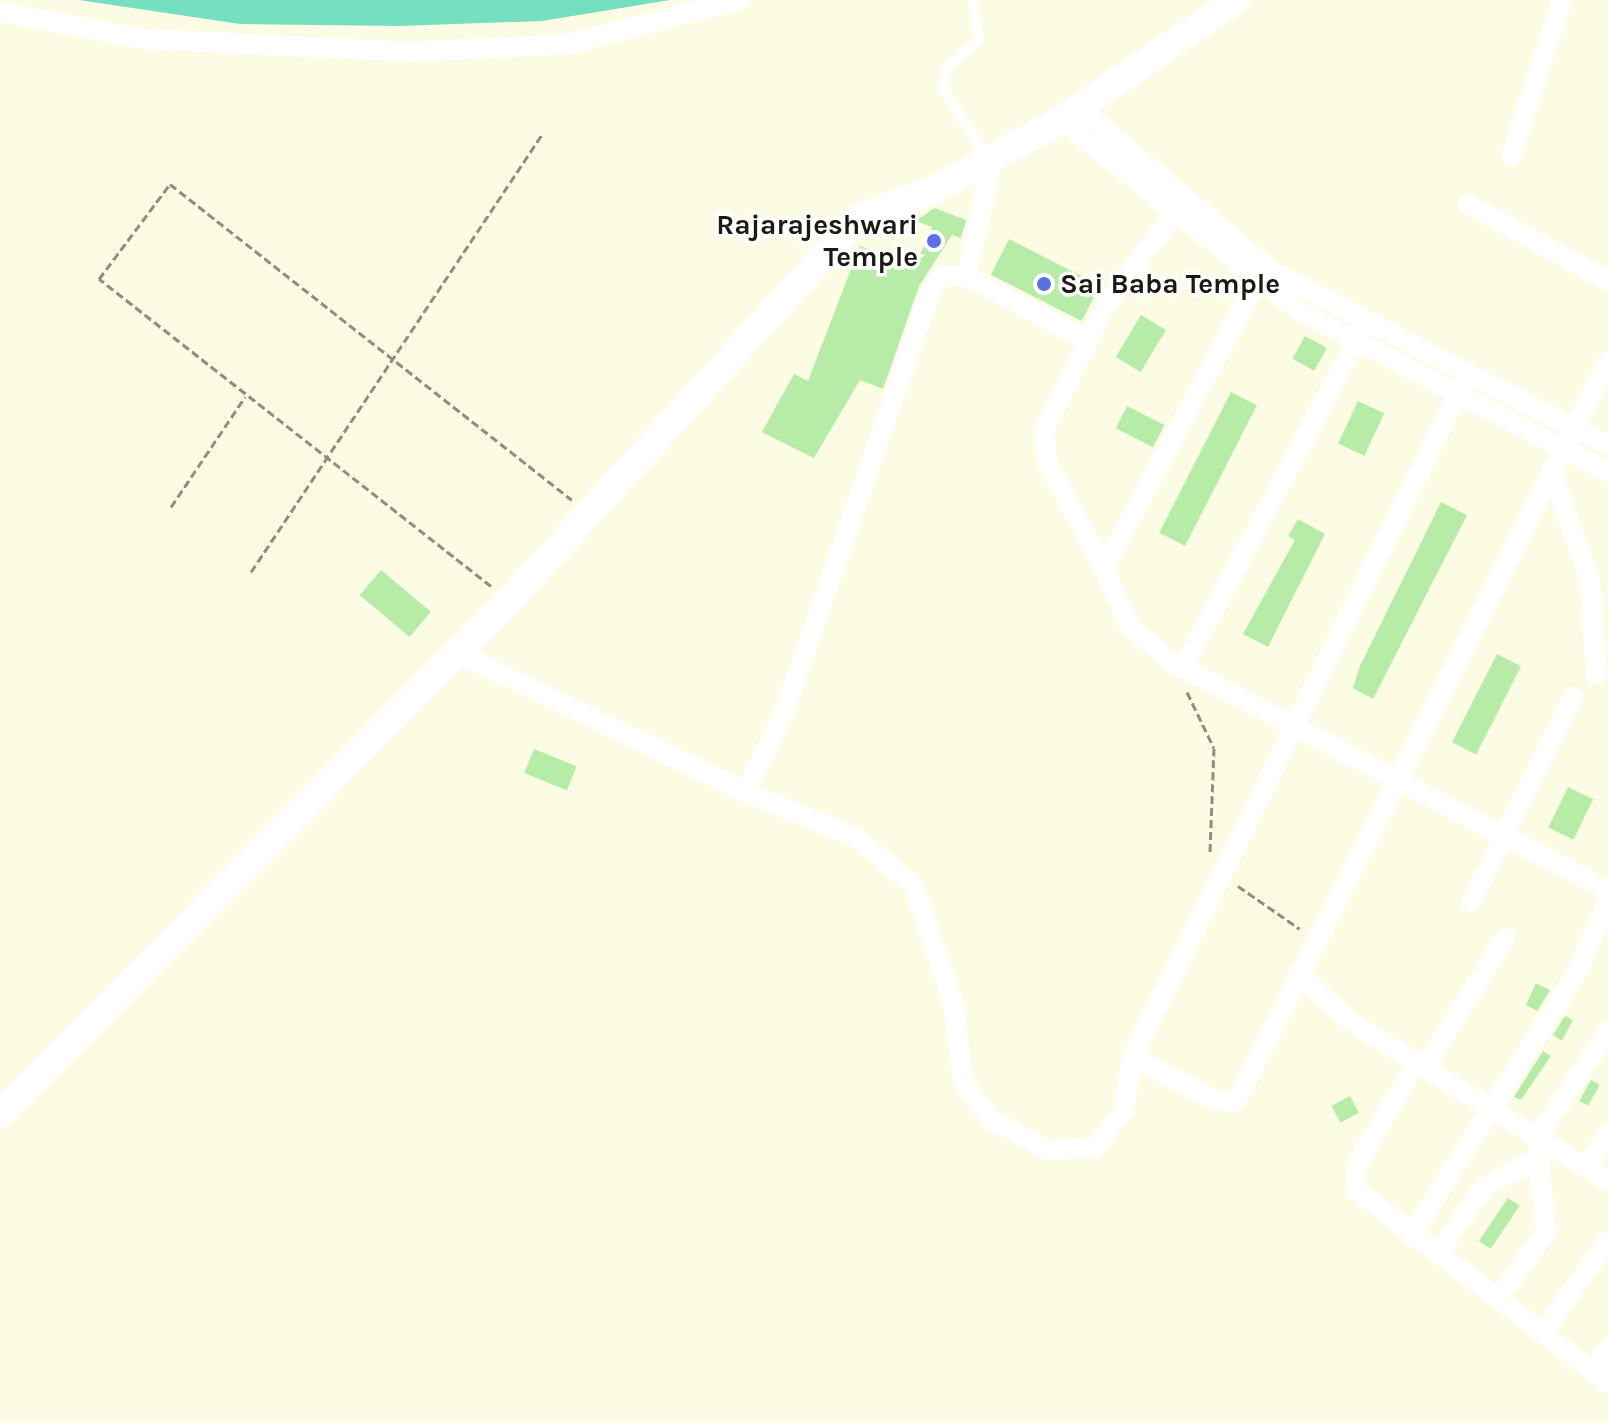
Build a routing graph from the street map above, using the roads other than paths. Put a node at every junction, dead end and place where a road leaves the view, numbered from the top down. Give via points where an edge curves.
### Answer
1 (739, 0) edge
2 (972, 0) edge
3 (1236, 0) edge
4 (1562, 0) edge
5 (0, 12) edge
6 (1070, 114) junction
7 (1511, 156) dead end
8 (991, 157) junction
9 (1468, 204) dead end
10 (1179, 207) junction
11 (1260, 273) junction
12 (966, 276) junction
13 (1608, 281) edge
14 (1366, 323) junction
15 (1087, 340) junction
16 (1356, 342) junction
17 (1608, 361) edge
18 (1468, 373) junction
19 (1458, 394) junction
20 (1573, 429) junction
21 (1608, 446) edge
22 (1562, 449) junction
23 (1551, 470) junction
24 (1608, 472) edge
25 (1104, 569) junction
26 (458, 653) junction
27 (1178, 666) junction
28 (1596, 675) dead end
29 (1573, 697) dead end
30 (1294, 724) junction
31 (1400, 776) junction
32 (746, 792) junction
33 (1506, 833) junction
34 (1608, 890) edge
35 (1608, 901) edge
36 (1471, 902) dead end
37 (1505, 938) dead end
38 (1298, 973) junction
39 (1608, 1031) edge
40 (1132, 1057) junction
41 (1420, 1065) junction
42 (1487, 1108) junction
43 (0, 1114) edge
44 (1608, 1133) edge
45 (1538, 1148) junction
46 (1586, 1167) junction
47 (1608, 1181) edge
48 (1411, 1236) junction
49 (1608, 1241) edge
50 (1437, 1254) junction
51 (1498, 1298) junction
52 (1543, 1332) junction
53 (1608, 1349) edge
54 (1601, 1377) edge

1 - 5 street via 569,44 408,52 146,39
2 - 8 lane via 979,40 948,66 943,88
3 - 6 street
4 - 7 street
6 - 8 street
6 - 10 street
8 - 12 street
8 - 26 street via 933,190 858,218 591,515
9 - 13 street
10 - 11 street
10 - 15 street
11 - 14 street
11 - 16 street
11 - 25 street
12 - 15 street
12 - 32 street via 942,276 930,293 784,713
14 - 16 street
14 - 18 street
15 - 25 street via 1044,446
16 - 19 street
16 - 27 street
17 - 20 street
18 - 19 street
18 - 20 street
19 - 22 street
19 - 30 street
20 - 21 street
20 - 22 street
22 - 23 street
22 - 24 street
23 - 28 street via 1590,581
23 - 31 street
25 - 27 street via 1130,627
26 - 32 street
26 - 43 street
27 - 30 street
29 - 33 street
30 - 31 street
30 - 40 street
31 - 33 street
31 - 38 street
32 - 40 street via 857,838 914,886 953,1002 963,1082 990,1119 1048,1150 1095,1148 1124,1110
33 - 34 street
33 - 36 street
35 - 42 street via 1577,972
37 - 41 street
38 - 40 street via 1234,1102 1215,1100
38 - 41 street via 1348,1020
39 - 45 street
41 - 42 street
41 - 48 street via 1354,1174 1364,1199
42 - 45 street
42 - 48 street
44 - 46 street
45 - 46 street
45 - 50 street via 1484,1187
45 - 51 street via 1546,1232
46 - 47 street
48 - 50 street
49 - 52 street
50 - 51 street
51 - 52 street
52 - 54 street
53 - 54 street

